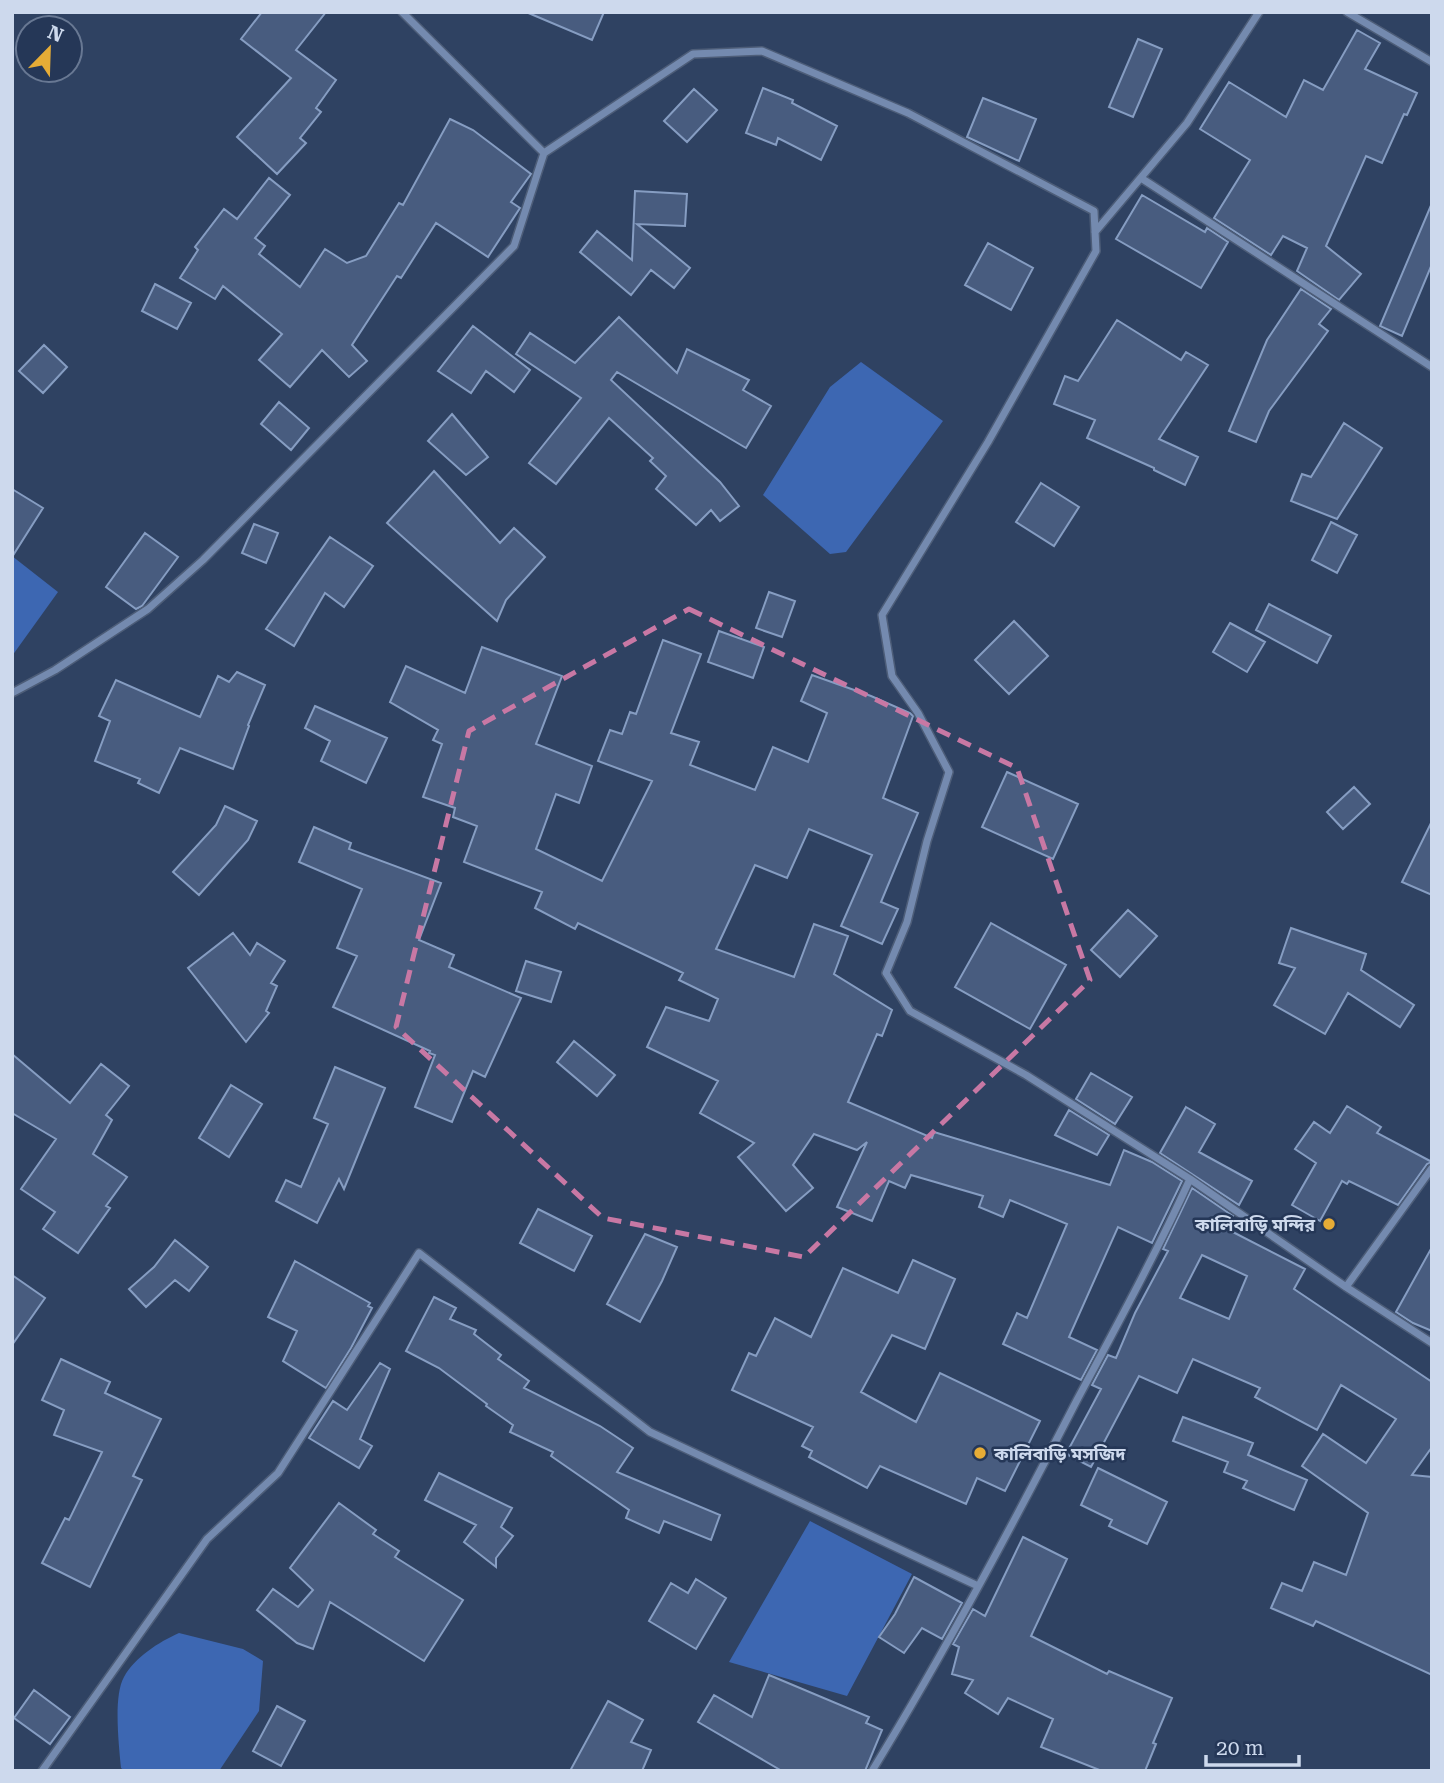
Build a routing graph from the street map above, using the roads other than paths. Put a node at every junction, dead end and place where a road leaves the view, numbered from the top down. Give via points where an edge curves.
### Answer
1 (402, 12) edge
2 (1259, 12) edge
3 (1347, 12) edge
4 (1432, 62) edge
5 (544, 153) junction
6 (1141, 178) junction
7 (1095, 232) junction
8 (1432, 367) edge
9 (12, 694) edge
10 (1432, 1168) edge
11 (1190, 1179) junction
12 (1346, 1287) junction
13 (1432, 1343) edge
14 (978, 1586) junction
15 (42, 1771) edge
16 (872, 1771) edge

1 - 5 street
2 - 6 street via 1187,122
3 - 4 street
5 - 7 street via 693,54 762,51 908,113 1094,211
5 - 9 street via 514,246 194,568 148,609
6 - 7 street
6 - 8 street
7 - 11 street via 1096,251 988,443 882,615 892,676 949,772 908,922 886,972 910,1011 1026,1074
10 - 12 street
11 - 12 street
11 - 14 street
12 - 13 street
14 - 15 street via 650,1432 419,1253 278,1474 207,1539
14 - 16 street

